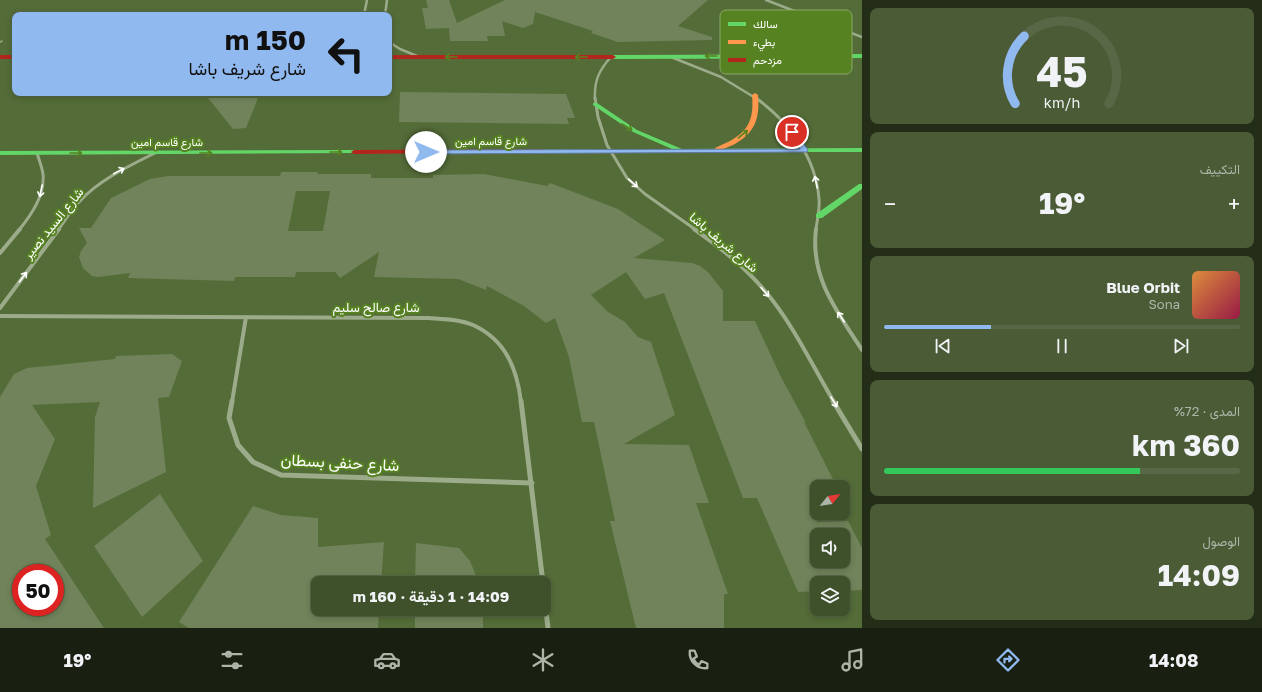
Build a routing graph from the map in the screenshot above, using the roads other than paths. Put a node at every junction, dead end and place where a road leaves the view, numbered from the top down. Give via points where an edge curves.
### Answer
1 (367, 0) edge
2 (387, 0) edge
3 (766, 0) edge
4 (793, 10) edge
5 (365, 12) edge
6 (385, 12) edge
7 (852, 32) edge
8 (862, 36) edge
9 (392, 44) edge
10 (417, 56) junction
11 (670, 56) junction
12 (720, 56) edge
13 (0, 57) edge
14 (12, 57) edge
15 (392, 57) edge
16 (611, 57) junction
17 (754, 95) junction
18 (595, 104) junction
19 (805, 150) junction
20 (862, 150) edge
21 (610, 152) junction
22 (687, 152) junction
23 (709, 152) junction
24 (0, 153) edge
25 (37, 153) junction
26 (155, 153) junction
27 (862, 186) edge
28 (819, 216) junction
29 (0, 253) edge
30 (0, 308) edge
31 (0, 316) edge
32 (246, 318) junction
33 (862, 350) edge
34 (862, 449) edge
35 (532, 483) junction
36 (542, 576) edge
37 (547, 616) edge
38 (548, 628) edge

1 - 5 street
2 - 6 street
3 - 4 street
7 - 8 street
9 - 10 street
10 - 15 main road
16 -> 10 main road
12 -> 11 main road
11 - 16 main road
11 - 17 street via 714,73
13 - 14 main road
16 - 18 street, شارع شريف باشا via 596,78
17 - 19 street via 775,113
23 -> 17 main road via 731,144 746,133 755,121 758,108
18 - 21 street, شارع شريف باشا
18 -> 22 main road via 611,118 632,130
19 - 20 main road, شارع قاسم امين
19 - 23 main road, شارع قاسم امين
28 -> 19 street via 816,182
21 - 22 main road, شارع قاسم امين
26 -> 21 main road, شارع قاسم امين
21 -> 34 street, شارع شريف باشا via 628,179 738,263 765,292 790,326
22 - 23 main road, شارع قاسم امين
24 - 25 main road, شارع قاسم امين
25 -> 26 main road, شارع قاسم امين
25 -> 29 street, شارع السيد نصير via 43,176 37,207
30 -> 26 street, شارع السيد نصير via 79,202 112,175
27 - 28 main road
33 -> 28 street via 821,281 815,236
31 - 32 street, شارع صالح سليم
32 - 35 street, شارع صالح سليم via 428,318 473,325 494,338 512,360 519,383
32 - 35 street, شارع حنفى بسطان via 229,418 238,445 253,462 281,475
35 - 36 street, شارع صالح سليم
37 - 38 street

